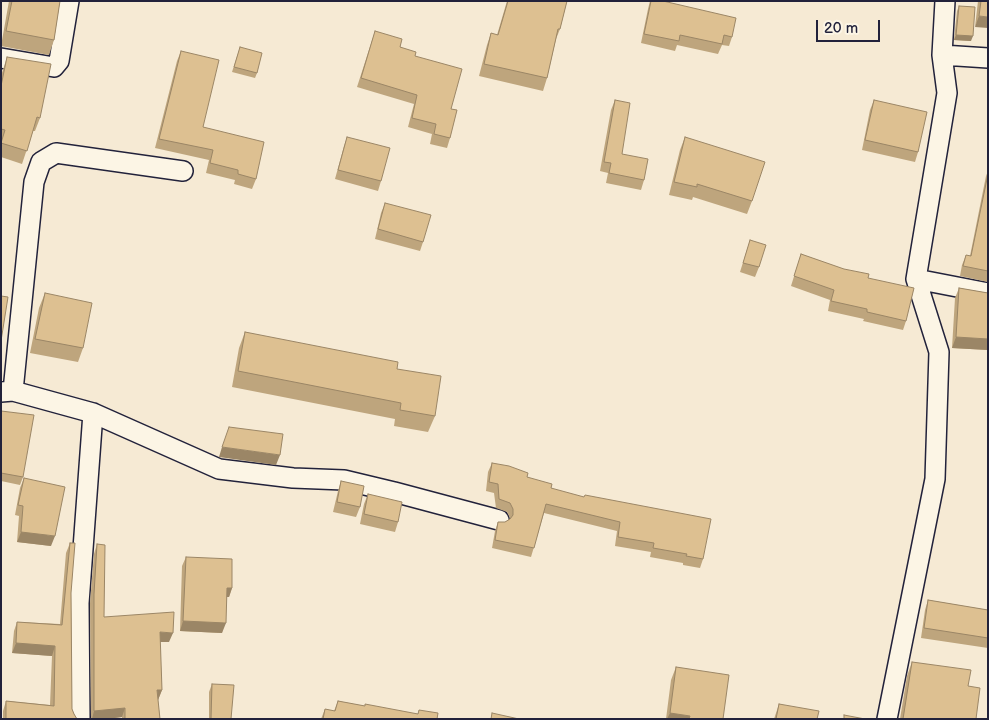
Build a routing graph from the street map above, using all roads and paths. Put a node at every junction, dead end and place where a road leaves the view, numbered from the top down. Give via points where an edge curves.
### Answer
1 (68, 1) edge
2 (945, 1) edge
3 (942, 55) junction
4 (1, 58) edge
5 (988, 58) edge
6 (183, 171) dead end
7 (916, 279) junction
8 (988, 293) edge
9 (7, 392) edge
10 (94, 413) junction
11 (500, 520) edge
12 (80, 719) edge
13 (887, 719) edge

1 - 4 street via 59,61 54,67
2 - 3 street
3 - 5 street
3 - 7 street via 947,93
6 - 9 street via 56,153 41,162 34,182
7 - 8 street
7 - 13 street via 939,352 935,479
9 - 10 street
10 - 11 street via 219,469 344,480
10 - 12 street via 79,603

